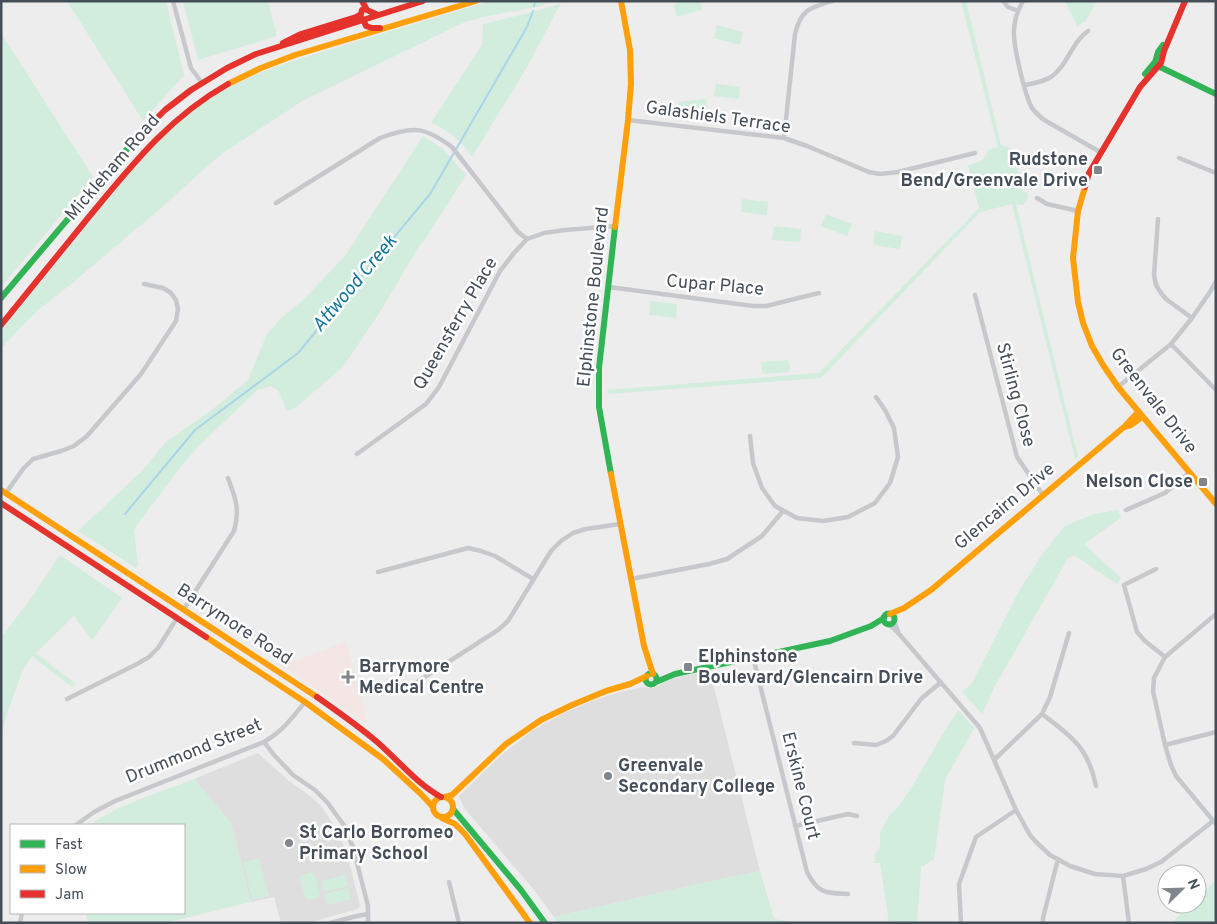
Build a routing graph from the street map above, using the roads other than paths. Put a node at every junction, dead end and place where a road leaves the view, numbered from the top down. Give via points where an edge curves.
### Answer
1 (173, 1) edge
2 (362, 1) edge
3 (423, 1) edge
4 (476, 1) edge
5 (621, 1) edge
6 (832, 1) edge
7 (1003, 1) edge
8 (1023, 1) edge
9 (1185, 1) edge
10 (362, 10) junction
11 (1018, 11) junction
12 (378, 15) junction
13 (363, 20) junction
14 (383, 29) junction
15 (1088, 31) dead end
16 (273, 48) junction
17 (1158, 64) junction
18 (202, 83) junction
19 (1025, 86) junction
20 (1216, 94) edge
21 (628, 120) junction
22 (784, 138) junction
23 (1100, 152) junction
24 (975, 153) dead end
25 (1179, 158) dead end
26 (1216, 174) edge
27 (1037, 198) dead end
28 (276, 203) dead end
29 (1078, 211) junction
30 (1158, 219) dead end
31 (616, 226) junction
32 (527, 240) junction
33 (1216, 282) edge
34 (144, 284) dead end
35 (608, 288) junction
36 (819, 293) dead end
37 (975, 295) dead end
38 (1, 298) edge
39 (1192, 318) junction
40 (1, 325) edge
41 (1171, 344) junction
42 (1118, 387) junction
43 (1216, 390) edge
44 (876, 397) dead end
45 (1140, 414) junction
46 (750, 436) dead end
47 (357, 454) dead end
48 (1190, 472) junction
49 (228, 478) dead end
50 (4, 492) edge
51 (1043, 495) junction
52 (1, 502) edge
53 (1216, 504) edge
54 (783, 510) junction
55 (1126, 510) dead end
56 (620, 524) junction
57 (1156, 568) dead end
58 (378, 572) dead end
59 (534, 579) junction
60 (631, 579) junction
61 (184, 609) junction
62 (1216, 614) edge
63 (177, 618) junction
64 (890, 620) junction
65 (1069, 634) dead end
66 (753, 657) junction
67 (1164, 657) junction
68 (675, 674) junction
69 (650, 675) junction
70 (656, 682) junction
71 (940, 682) junction
72 (414, 684) dead end
73 (630, 684) junction
74 (649, 684) junction
75 (312, 693) junction
76 (67, 699) dead end
77 (305, 702) junction
78 (1042, 714) junction
79 (1216, 732) edge
80 (264, 742) junction
81 (854, 742) dead end
82 (1165, 745) junction
83 (994, 759) junction
84 (1096, 786) dead end
85 (461, 787) junction
86 (443, 797) junction
87 (432, 806) junction
88 (453, 806) junction
89 (1016, 810) junction
90 (856, 816) dead end
91 (442, 818) junction
92 (1215, 823) edge
93 (77, 824) edge
94 (795, 826) junction
95 (1058, 860) junction
96 (1122, 876) junction
97 (449, 882) dead end
98 (848, 894) dead end
99 (368, 914) junction
100 (330, 923) edge
101 (368, 923) edge
102 (459, 923) edge
103 (530, 923) edge
104 (545, 923) edge
105 (961, 923) edge
106 (1043, 923) edge
107 (1129, 923) edge

1 - 18 street via 191,68
2 - 10 street
2 - 12 street via 367,10
3 - 12 street, Mickleham Road
4 - 14 street, Mickleham Road
5 - 21 street, Elphinstone Boulevard via 630,50
6 - 22 street via 809,8 797,25
7 - 11 street
8 - 11 street
9 - 17 street, Greenvale Drive via 1169,38 1161,48
10 - 13 street
10 - 16 street via 356,17 301,34
11 - 19 street via 1014,35
12 - 13 street, Mickleham Road
13 - 14 street via 367,26
13 - 16 street, Mickleham Road
14 - 40 street, Mickleham Road via 272,63 228,84 195,105 132,164
15 - 19 street via 1077,41 1056,73
16 - 18 street, Mickleham Road
17 - 20 street
17 - 23 street, Greenvale Drive via 1145,75
18 - 38 street, Mickleham Road via 165,110 139,135
19 - 23 street via 1032,107 1042,119
21 - 22 street, Galashiels Terrace
21 - 31 street, Elphinstone Boulevard
22 - 24 street, Galashiels Terrace via 880,174
23 - 29 street, Greenvale Drive via 1088,173
25 - 26 street
27 - 29 street via 1047,204
28 - 32 street via 380,138 412,129 427,131 452,147
29 - 42 street, Greenvale Drive via 1073,258 1078,302 1092,346
30 - 39 street via 1156,285 1166,299
31 - 32 street, Queensferry Place via 544,233
31 - 35 street, Elphinstone Boulevard
32 - 47 street, Queensferry Place via 500,272 439,388 426,404
33 - 39 street
34 - 50 street via 171,293 178,309 176,321 141,374 87,436 61,452 33,459
35 - 36 street, Cupar Place via 753,306 766,306
35 - 56 street, Elphinstone Boulevard via 599,368 599,407
37 - 51 street, Stirling Close via 1017,457
39 - 41 street
41 - 42 street
41 - 43 street
42 - 45 street, Greenvale Drive
44 - 54 street via 894,428 898,457 890,483 875,503 848,518 823,521 797,518
45 - 48 street, Greenvale Drive
45 - 51 street, Glencairn Drive
46 - 54 street via 753,463 762,488 775,506
48 - 53 street, Greenvale Drive
48 - 55 street via 1165,493
49 - 61 street via 237,504 234,531
50 - 52 street
50 - 61 street, Barrymore Road
51 - 64 street, Glencairn Drive via 931,590
52 - 63 street, Barrymore Road
54 - 60 street via 762,536 727,559
56 - 59 street via 586,529 560,541
56 - 60 street, Elphinstone Boulevard
57 - 67 street via 1124,584 1137,632
58 - 59 street via 468,548 495,556
59 - 72 street via 508,621 498,630
60 - 69 street, Elphinstone Boulevard
61 - 63 street
61 - 75 street, Barrymore Road
62 - 67 street
63 - 76 street via 149,657
63 - 77 street, Barrymore Road
64 - 66 street, Glencairn Drive via 830,641
64 - 71 street
65 - 78 street
66 - 68 street, Glencairn Drive
66 - 94 street, Erskine Court
67 - 82 street via 1154,678 1153,691
68 - 69 street, Glencairn Drive
68 - 70 street, Glencairn Drive
69 - 70 street via 657,679
69 - 73 street, Glencairn Drive
69 - 74 street via 646,682
70 - 74 street, Glencairn Drive
71 - 81 street via 921,699 886,741 876,745
71 - 83 street via 980,728
73 - 74 street, Glencairn Drive
73 - 85 street, Glencairn Drive via 572,704 541,720 506,744
75 - 77 street, Drummond Street
75 - 86 street, Barrymore Road via 376,740 430,791
77 - 80 street, Drummond Street via 291,721
77 - 87 street, Barrymore Road via 383,759
78 - 83 street
78 - 84 street via 1076,742 1086,756
79 - 82 street
80 - 93 street, Drummond Street via 115,801
80 - 99 street via 294,775 315,790 340,820 353,847
82 - 92 street via 1176,776
83 - 89 street
85 - 86 street, Glencairn Drive via 452,795
85 - 88 street, Glencairn Drive via 454,797
86 - 87 street via 435,800
86 - 88 street via 448,798
87 - 91 street via 434,814
88 - 91 street via 450,814
88 - 104 street
89 - 95 street via 1030,835
89 - 105 street via 976,837 959,884
90 - 94 street via 848,814
91 - 103 street via 458,826
92 - 96 street via 1161,862
94 - 98 street, Erskine Court via 812,883 826,892
95 - 96 street via 1095,874
95 - 106 street
96 - 107 street
97 - 102 street
99 - 100 street
99 - 101 street

